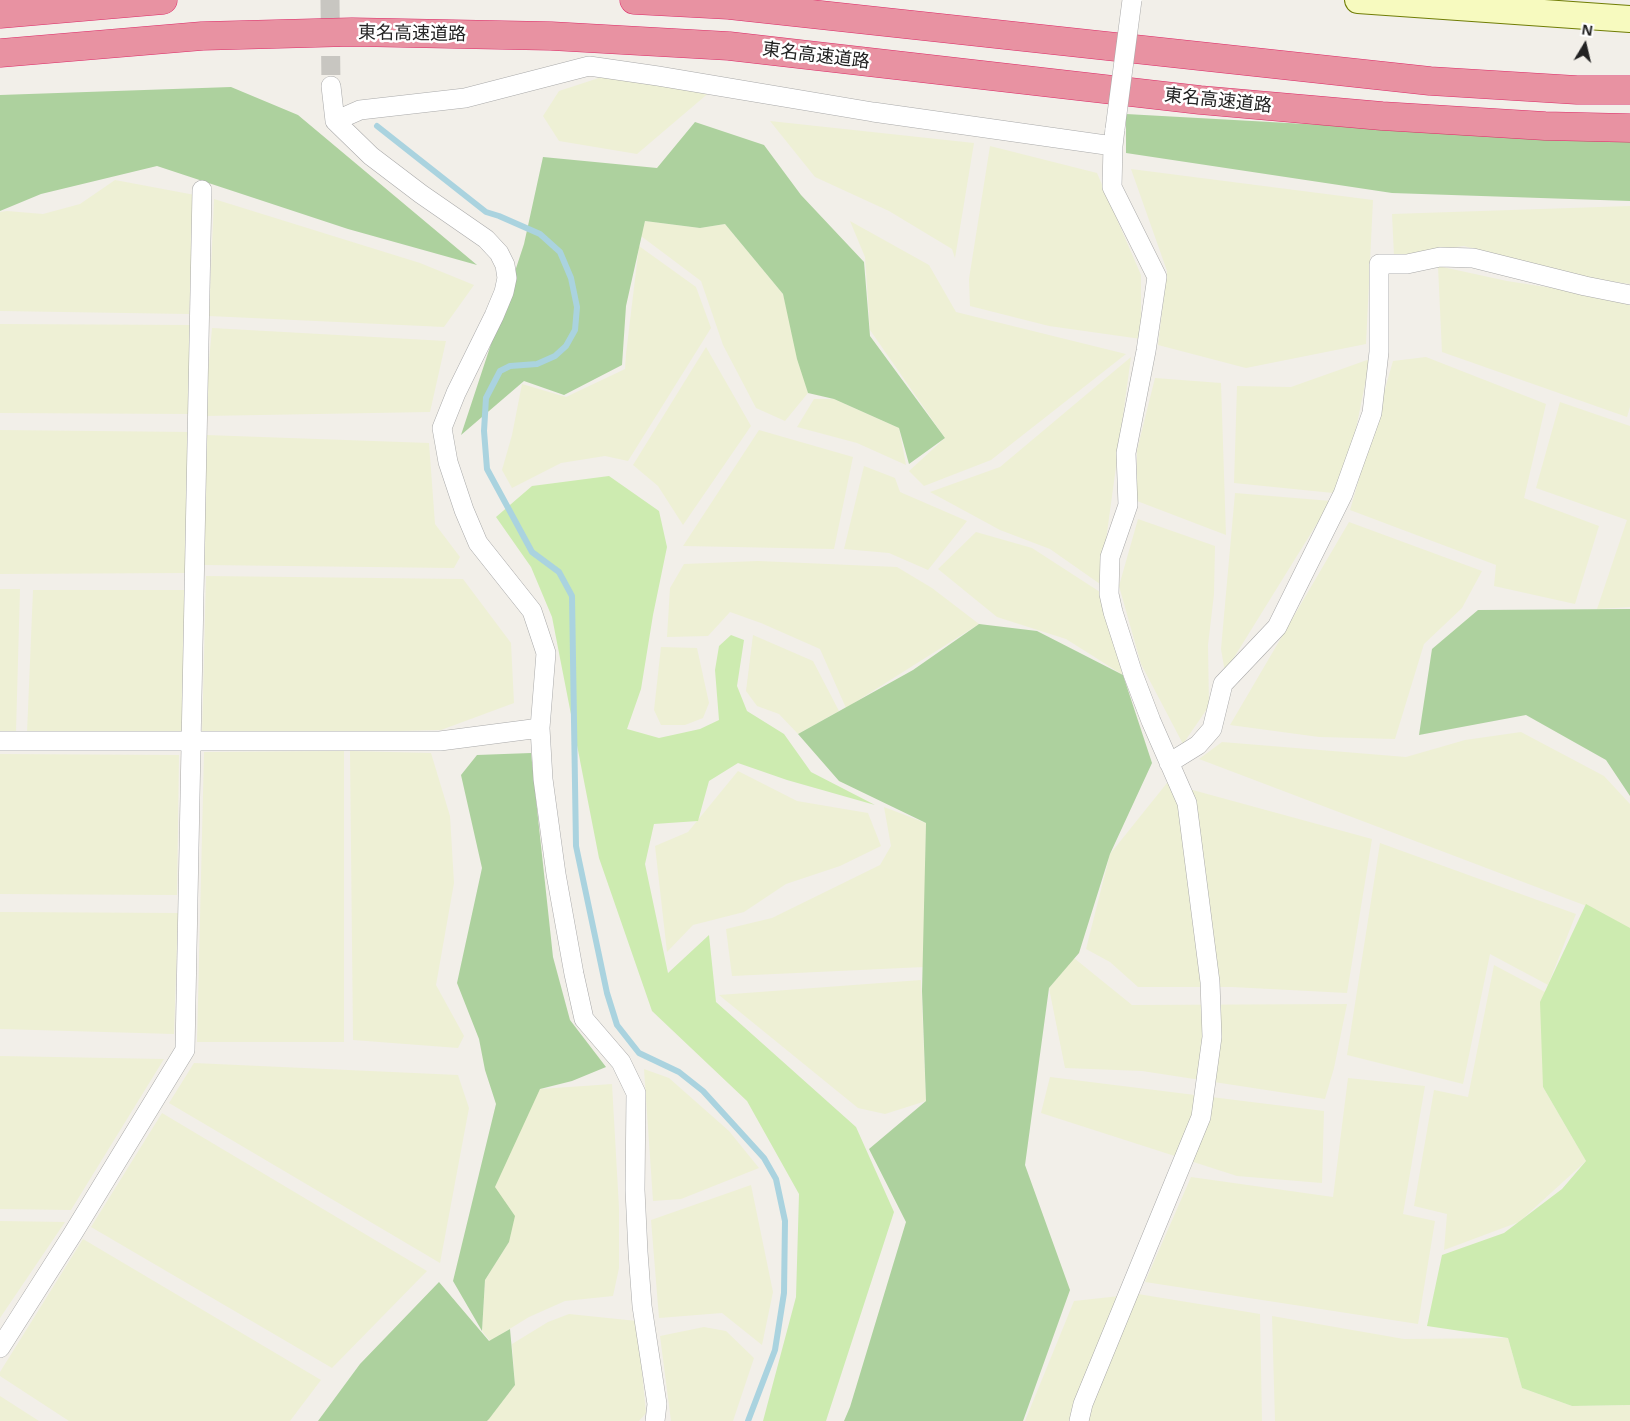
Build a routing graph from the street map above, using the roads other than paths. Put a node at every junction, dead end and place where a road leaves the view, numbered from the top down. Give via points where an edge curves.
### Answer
1 (163, 0) edge
2 (634, 0) edge
3 (1132, 0) edge
4 (1358, 0) edge
5 (0, 14) edge
6 (1630, 19) edge
7 (0, 53) edge
8 (332, 86) tunnel mouth
9 (1630, 90) edge
10 (335, 121) junction
11 (1630, 128) edge
12 (1114, 137) junction
13 (202, 190) dead end
14 (1630, 295) edge
15 (540, 728) junction
16 (0, 741) edge
17 (192, 741) junction
18 (1169, 763) junction
19 (0, 1348) edge
20 (655, 1421) edge
21 (1079, 1421) edge

1 - 5 highway
2 - 9 highway via 739,6 1430,81
3 - 12 street, bridge
4 - 6 street
7 - 11 highway, 東名高速道路 via 202,36 352,32 551,36 729,46 1200,100 1382,116
8 - 10 street
10 - 12 street via 360,110 465,98 589,66 874,112
10 - 15 street via 372,156 486,239 505,265 504,292 442,428 448,462 474,534 532,611 546,653
12 - 18 street via 1112,186 1157,277 1126,453 1128,505 1110,557 1110,594 1133,674
13 - 17 street
14 - 18 street via 1473,258 1379,264 1379,352 1372,413 1343,494 1277,626 1223,684 1212,729 1198,745
15 - 17 street via 440,741
15 - 20 street via 543,779 556,874 584,1019 621,1062 636,1093 638,1252 642,1306 657,1404
16 - 17 street
17 - 19 street via 186,1050
18 - 21 street via 1187,803 1210,982 1212,1036 1202,1117 1086,1394

